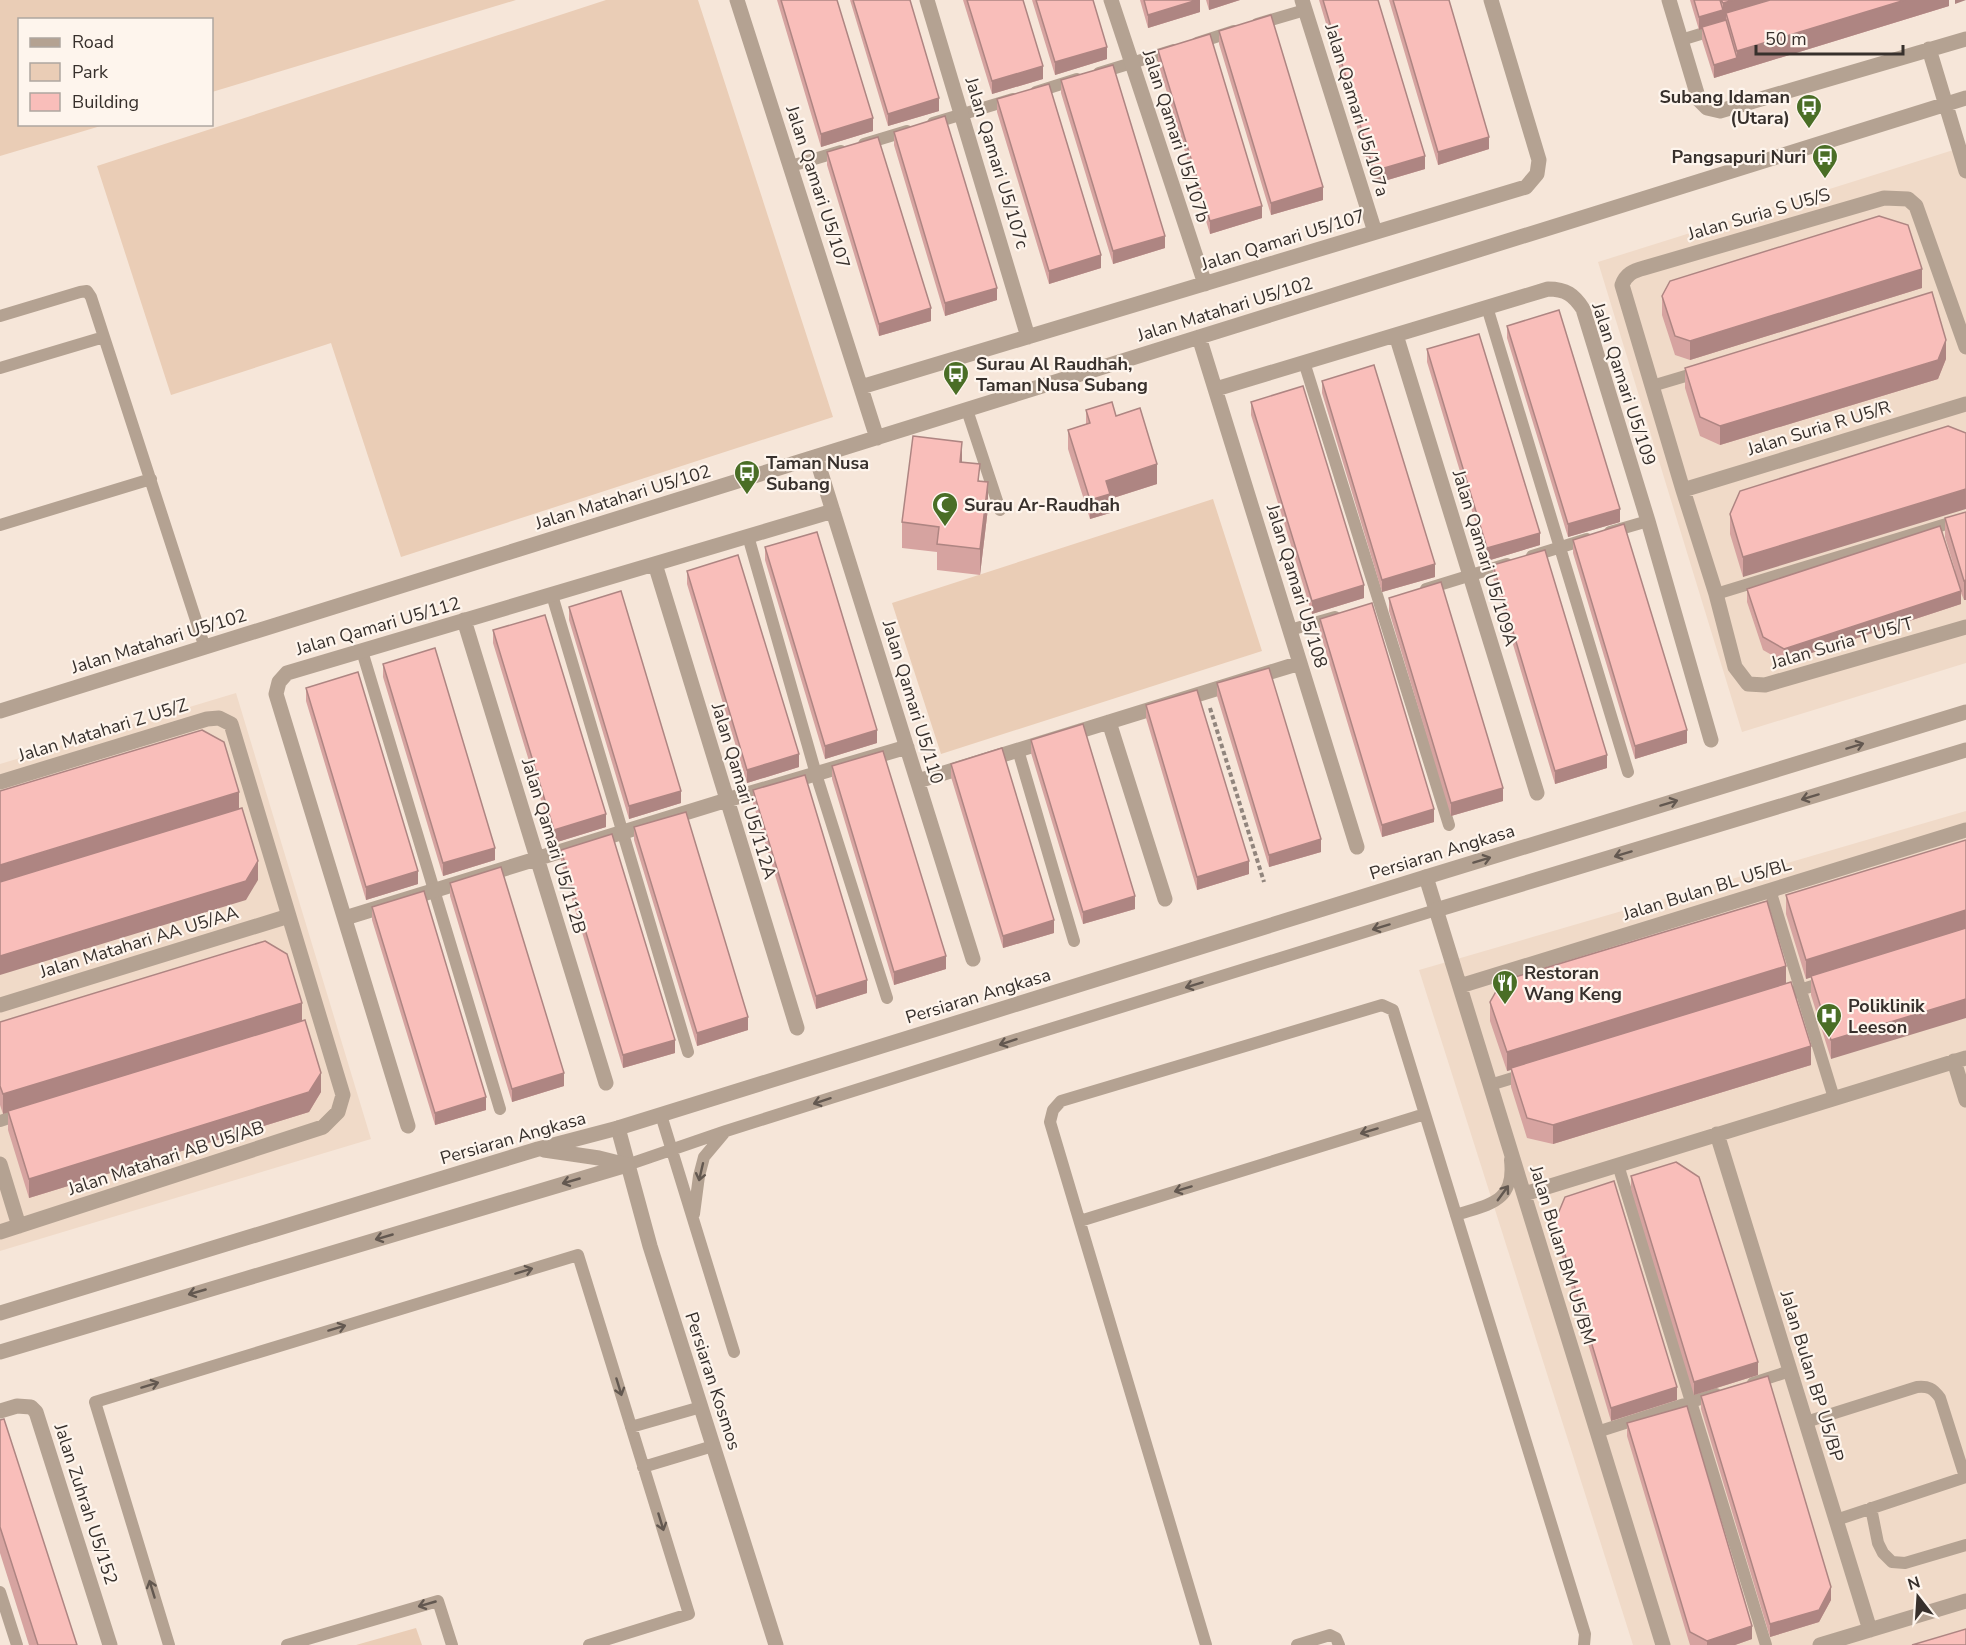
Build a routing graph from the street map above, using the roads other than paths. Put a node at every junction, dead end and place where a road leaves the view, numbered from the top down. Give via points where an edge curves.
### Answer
1 (737, 0) edge
2 (927, 0) edge
3 (1110, 0) edge
4 (1491, 0) edge
5 (1669, 0) edge
6 (1304, 5) edge
7 (1725, 27) edge
8 (1966, 39) edge
9 (1681, 40) junction
10 (1929, 50) junction
11 (1131, 63) junction
12 (1966, 98) edge
13 (1946, 104) junction
14 (962, 114) junction
15 (791, 166) junction
16 (1966, 171) edge
17 (1375, 232) junction
18 (1205, 284) junction
19 (1487, 307) junction
20 (0, 316) edge
21 (1396, 335) junction
22 (104, 337) junction
23 (1028, 337) junction
24 (1200, 337) junction
25 (1966, 347) edge
26 (1304, 362) junction
27 (0, 368) edge
28 (1708, 369) edge
29 (1652, 386) junction
30 (861, 387) junction
31 (1216, 389) junction
32 (1966, 404) edge
33 (967, 410) junction
34 (876, 438) junction
35 (816, 457) junction
36 (152, 479) junction
37 (1683, 490) junction
38 (1000, 510) dead end
39 (833, 512) junction
40 (1966, 518) edge
41 (1648, 521) junction
42 (0, 525) edge
43 (748, 536) junction
44 (1559, 548) junction
45 (655, 564) junction
46 (1470, 575) junction
47 (1413, 592) edge
48 (1716, 594) junction
49 (552, 595) junction
50 (1346, 613) edge
51 (464, 620) junction
52 (1966, 627) edge
53 (1290, 630) junction
54 (205, 648) junction
55 (362, 651) junction
56 (1300, 663) junction
57 (0, 711) edge
58 (1966, 712) edge
59 (1109, 722) junction
60 (1711, 740) dead end
61 (907, 747) junction
62 (1018, 750) junction
63 (1966, 750) edge
64 (1628, 772) dead end
65 (816, 774) junction
66 (918, 781) junction
67 (0, 782) edge
68 (1537, 793) dead end
69 (727, 800) junction
70 (1449, 825) dead end
71 (1966, 830) edge
72 (622, 833) junction
73 (1357, 847) dead end
74 (537, 858) junction
75 (1426, 877) junction
76 (435, 890) junction
77 (1770, 890) junction
78 (1165, 899) dead end
79 (1436, 910) junction
80 (289, 916) junction
81 (345, 918) junction
82 (1074, 940) dead end
83 (973, 959) dead end
84 (1834, 979) edge
85 (1460, 986) junction
86 (1800, 990) junction
87 (887, 998) dead end
88 (1767, 1000) edge
89 (0, 1005) edge
90 (796, 1028) dead end
91 (688, 1052) dead end
92 (1960, 1060) edge
93 (1534, 1071) edge
94 (606, 1083) dead end
95 (1490, 1085) junction
96 (1834, 1098) junction
97 (1966, 1100) edge
98 (500, 1108) dead end
99 (34, 1110) edge
100 (1425, 1114) junction
101 (661, 1115) junction
102 (0, 1121) edge
103 (408, 1126) dead end
104 (618, 1128) junction
105 (726, 1131) junction
106 (1717, 1134) junction
107 (1508, 1142) junction
108 (538, 1149) junction
109 (672, 1150) junction
110 (0, 1164) edge
111 (627, 1165) junction
112 (1618, 1165) junction
113 (1524, 1194) junction
114 (1456, 1215) junction
115 (693, 1221) junction
116 (1080, 1221) junction
117 (19, 1226) junction
118 (0, 1232) edge
119 (0, 1313) edge
120 (734, 1352) dead end
121 (0, 1353) edge
122 (1790, 1371) junction
123 (1746, 1385) edge
124 (1724, 1392) edge
125 (1691, 1402) junction
126 (701, 1407) junction
127 (0, 1411) edge
128 (1806, 1422) junction
129 (631, 1427) junction
130 (1597, 1432) junction
131 (713, 1446) junction
132 (643, 1467) junction
133 (1966, 1477) edge
134 (1871, 1508) junction
135 (1836, 1520) junction
136 (1966, 1545) edge
137 (0, 1592) edge
138 (1966, 1601) edge
139 (1870, 1630) junction
140 (17, 1645) edge
141 (110, 1645) edge
142 (169, 1645) edge
143 (287, 1645) edge
144 (452, 1645) edge
145 (589, 1645) edge
146 (776, 1645) edge
147 (1206, 1645) edge
148 (1297, 1645) edge
149 (1338, 1645) edge
150 (1584, 1645) edge
151 (1663, 1645) edge
152 (1766, 1645) edge
153 (1820, 1645) edge

1 - 15 street, Jalan Qamari U5/107
2 - 14 street, Jalan Qamari U5/107c
3 - 11 street, Jalan Qamari U5/107b
4 - 17 street, Jalan Qamari U5/107 via 1539,160 1538,174 1526,187
5 - 9 street
6 - 11 lane
6 - 17 street, Jalan Qamari U5/107a
7 - 9 lane
8 - 10 street
9 - 10 street via 1699,100 1707,108 1720,111
10 - 13 street
11 - 14 lane
11 - 18 street, Jalan Qamari U5/107b
12 - 13 street, Jalan Matahari U5/102
13 - 16 street
13 - 24 street, Jalan Matahari U5/102
14 - 15 lane
14 - 23 street, Jalan Qamari U5/107c
15 - 30 street, Jalan Qamari U5/107
17 - 18 street, Jalan Qamari U5/107
18 - 23 street, Jalan Qamari U5/107
19 - 21 street, Jalan Qamari U5/109
19 - 41 street, Jalan Qamari U5/109 via 1548,289 1569,292 1577,299
19 - 44 lane
20 - 22 lane via 87,291
21 - 26 street, Jalan Qamari U5/109
21 - 46 street, Jalan Qamari U5/109A
22 - 27 lane
22 - 36 lane
23 - 30 street, Jalan Qamari U5/107
24 - 31 street, Jalan Qamari U5/108
24 - 33 street, Jalan Matahari U5/102
25 - 29 street, Jalan Suria S U5/S via 1940,296 1916,206 1908,199 1884,198 1632,272 1622,285
26 - 31 street, Jalan Qamari U5/109
26 - 70 lane
28 - 29 lane
29 - 37 street
30 - 34 street, Jalan Qamari U5/107
31 - 53 street, Jalan Qamari U5/108
32 - 37 street, Jalan Suria R U5/R
33 - 34 street, Jalan Matahari U5/102
33 - 38 lane
34 - 35 street, Jalan Matahari U5/102
35 - 39 street, Jalan Qamari U5/110
35 - 54 street, Jalan Matahari U5/102
36 - 42 lane
36 - 54 lane
37 - 48 street
39 - 43 street, Jalan Qamari U5/112
39 - 61 street, Jalan Qamari U5/110
40 - 48 lane
41 - 44 lane
41 - 60 street, Jalan Qamari U5/109
43 - 45 street, Jalan Qamari U5/112
43 - 65 lane
44 - 46 lane
44 - 64 lane
45 - 49 street, Jalan Qamari U5/112
45 - 69 street, Jalan Qamari U5/112A
46 - 47 lane
46 - 68 street, Jalan Qamari U5/109A
48 - 52 street, Jalan Suria T U5/T via 1735,667 1748,684 1765,685
49 - 51 street, Jalan Qamari U5/112
49 - 72 lane
50 - 53 lane
51 - 55 street, Jalan Qamari U5/112
51 - 74 street, Jalan Qamari U5/112B
53 - 56 street, Jalan Qamari U5/108
54 - 57 street, Jalan Matahari U5/102
55 - 76 lane
55 - 81 street, Jalan Qamari U5/112 via 287,673 276,694
56 - 59 street
56 - 73 street, Jalan Qamari U5/108
75 -> 58 street, Persiaran Angkasa
59 - 62 street
59 - 78 street
61 - 65 street
61 - 66 street, Jalan Qamari U5/110
62 - 66 street
62 - 82 lane
63 -> 79 street
65 - 69 street
65 - 87 lane
66 - 83 street, Jalan Qamari U5/110
67 - 80 street, Jalan Matahari Z U5/Z via 219,718 231,724 252,815
69 - 72 street
69 - 90 street, Jalan Qamari U5/112A
71 - 77 street, Jalan Bulan BL U5/BL
72 - 74 street
72 - 91 lane
74 - 76 street
74 - 94 street, Jalan Qamari U5/112B
75 - 79 street, Jalan Bulan BM U5/BM
75 - 101 street, Persiaran Angkasa
76 - 81 street
76 - 98 lane
77 - 85 street, Jalan Bulan BL U5/BL
77 - 86 lane
79 - 85 street, Jalan Bulan BM U5/BM
79 -> 105 lane
80 - 89 street, Jalan Matahari AA U5/AA
80 - 117 street, Jalan Matahari AB U5/AB via 315,1024 343,1095 338,1112 324,1127
81 - 103 street, Jalan Qamari U5/112
84 - 86 lane
85 - 95 street, Jalan Bulan BM U5/BM
86 - 88 lane
86 - 96 lane
92 - 96 street
92 - 97 street
93 - 95 lane
95 - 107 street, Jalan Bulan BM U5/BM
96 - 106 street
99 - 102 lane
100 - 114 lane
100 -> 116 lane
100 - 116 lane via 1393,1010 1383,1005 1061,1101 1050,1122
101 - 104 street, Persiaran Angkasa
101 - 109 lane, Persiaran Kosmos
104 - 108 street, Persiaran Angkasa
104 - 111 street, Persiaran Kosmos
105 - 109 lane
105 -> 115 lane via 705,1157
106 - 112 street
106 - 122 street, Jalan Bulan BP U5/BP
107 - 113 street, Jalan Bulan BM U5/BM
114 -> 107 lane via 1505,1195 1511,1173
108 - 111 street
108 - 119 street, Persiaran Angkasa
109 - 111 lane
109 - 115 lane, Persiaran Kosmos
110 - 117 street
111 -> 121 street
111 - 126 street, Persiaran Kosmos
112 - 113 street
112 - 125 lane
113 - 130 street, Jalan Bulan BM U5/BM
114 - 150 lane via 1585,1634
115 - 120 lane, Persiaran Kosmos
116 - 147 lane
117 - 118 street, Jalan Matahari AB U5/AB
122 - 123 lane
122 - 128 street, Jalan Bulan BP U5/BP
124 - 125 lane
125 - 130 lane
125 - 152 lane
126 - 129 lane
126 - 131 street, Persiaran Kosmos
127 - 141 street, Jalan Zuhrah U5/152 via 17,1406 31,1407 36,1412
128 - 133 lane via 1926,1386 1940,1398
128 - 135 street, Jalan Bulan BP U5/BP
129 - 132 lane
142 -> 129 lane via 94,1402 578,1255
130 - 151 street, Jalan Bulan BM U5/BM
131 - 132 lane
131 - 146 street, Persiaran Kosmos
132 -> 145 lane via 689,1614
133 - 134 lane
134 - 135 lane
134 - 136 lane via 1878,1543 1892,1562 1905,1563
135 - 139 street, Jalan Bulan BP U5/BP
137 - 140 lane
138 - 139 street
139 - 153 street
144 -> 143 lane via 438,1601
148 - 149 lane via 1330,1635

